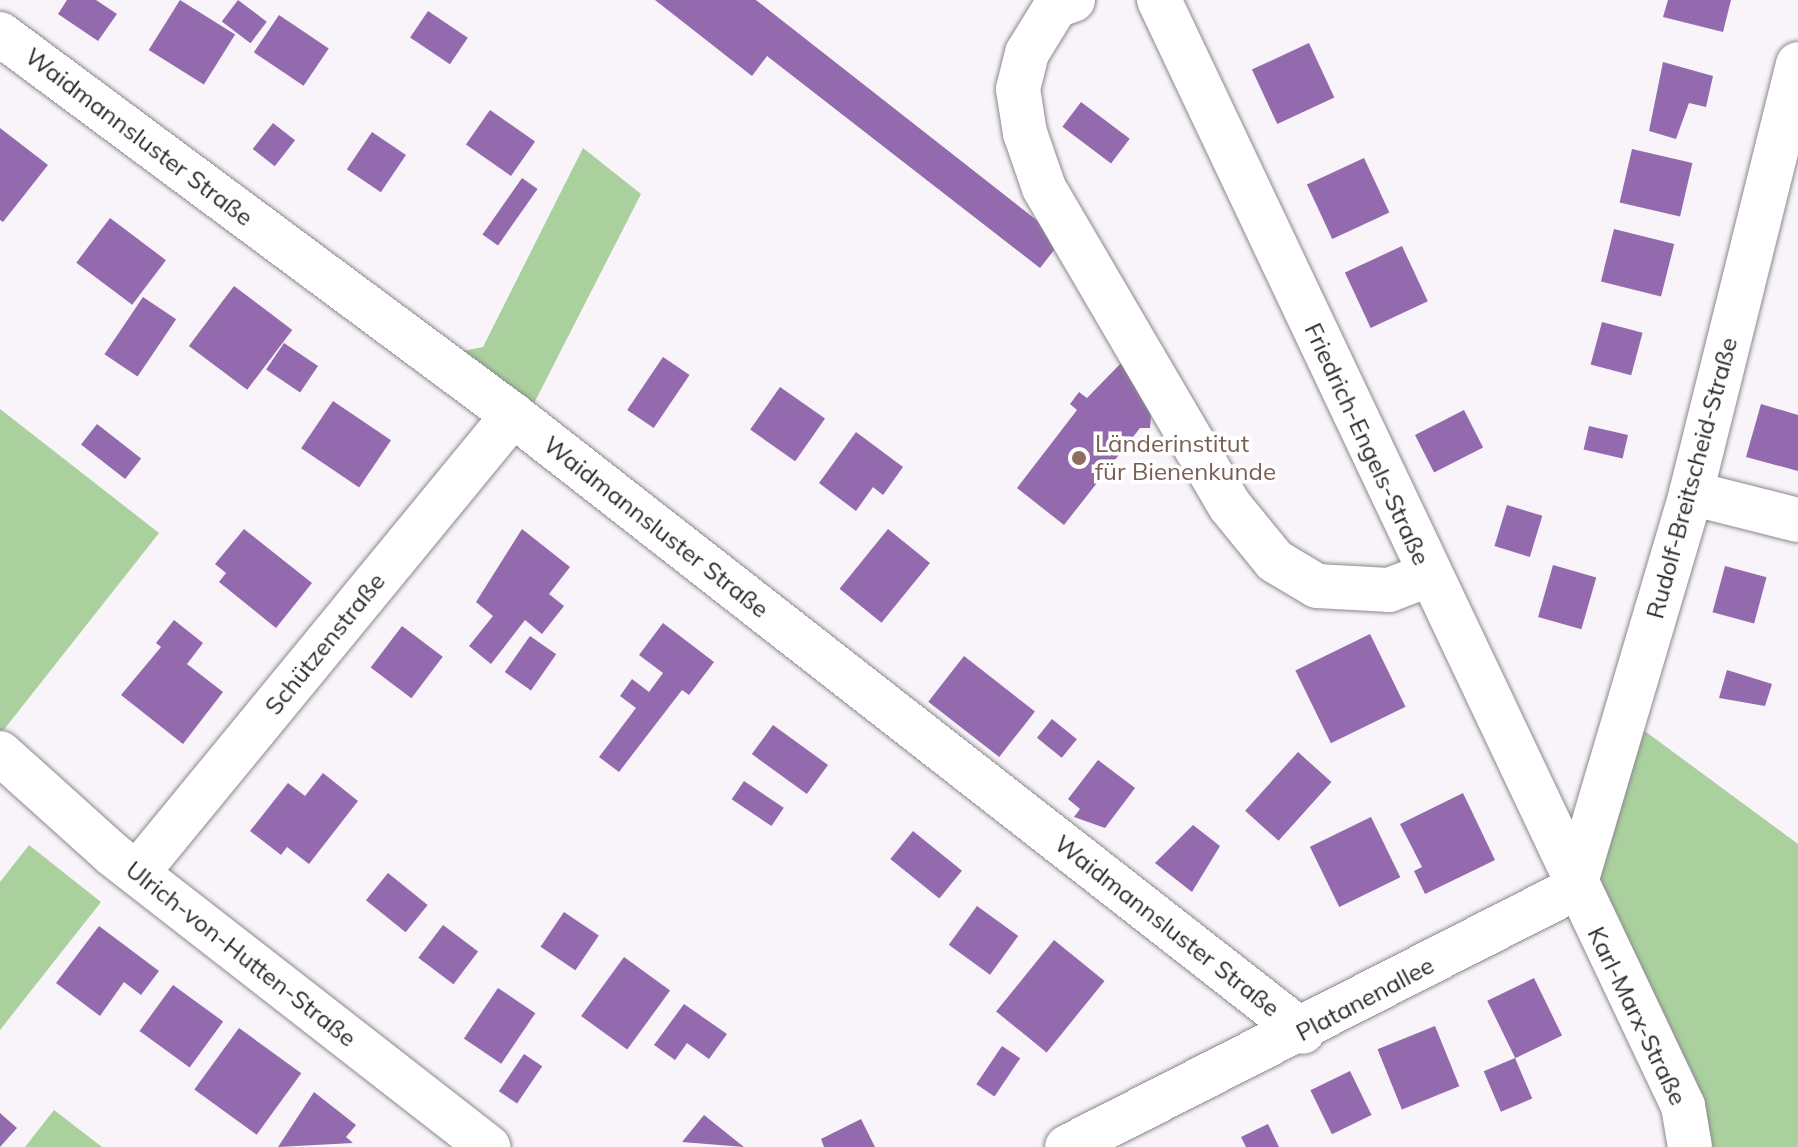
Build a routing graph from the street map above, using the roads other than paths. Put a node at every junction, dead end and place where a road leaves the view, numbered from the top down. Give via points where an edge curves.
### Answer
1 (1073, 0) edge
2 (1159, 0) edge
3 (0, 34) edge
4 (1798, 64) edge
5 (513, 415) junction
6 (1691, 493) junction
7 (1798, 520) edge
8 (1428, 575) junction
9 (0, 753) edge
10 (137, 873) junction
11 (1574, 889) junction
12 (1303, 1032) junction
13 (1082, 1144) edge
14 (489, 1147) edge
15 (1690, 1147) edge

1 - 8 street via 1056,6 1027,53 1018,89 1025,133 1044,188 1230,506 1275,561 1317,586 1389,590
2 - 8 street, Friedrich-Engels-Straße
3 - 5 street, Waidmannsluster Straße
4 - 6 street, Rudolf-Breitscheid-Straße
5 - 10 street, Schützenstraße
5 - 12 street, Waidmannsluster Straße
6 - 7 street
6 - 11 street, Rudolf-Breitscheid-Straße
8 - 11 street, Friedrich-Engels-Straße
9 - 10 street, Ulrich-von-Hutten-Straße
10 - 14 street, Ulrich-von-Hutten-Straße
11 - 12 street, Platanenallee
11 - 15 street, Karl-Marx-Straße via 1683,1106
12 - 13 street, Platanenallee

